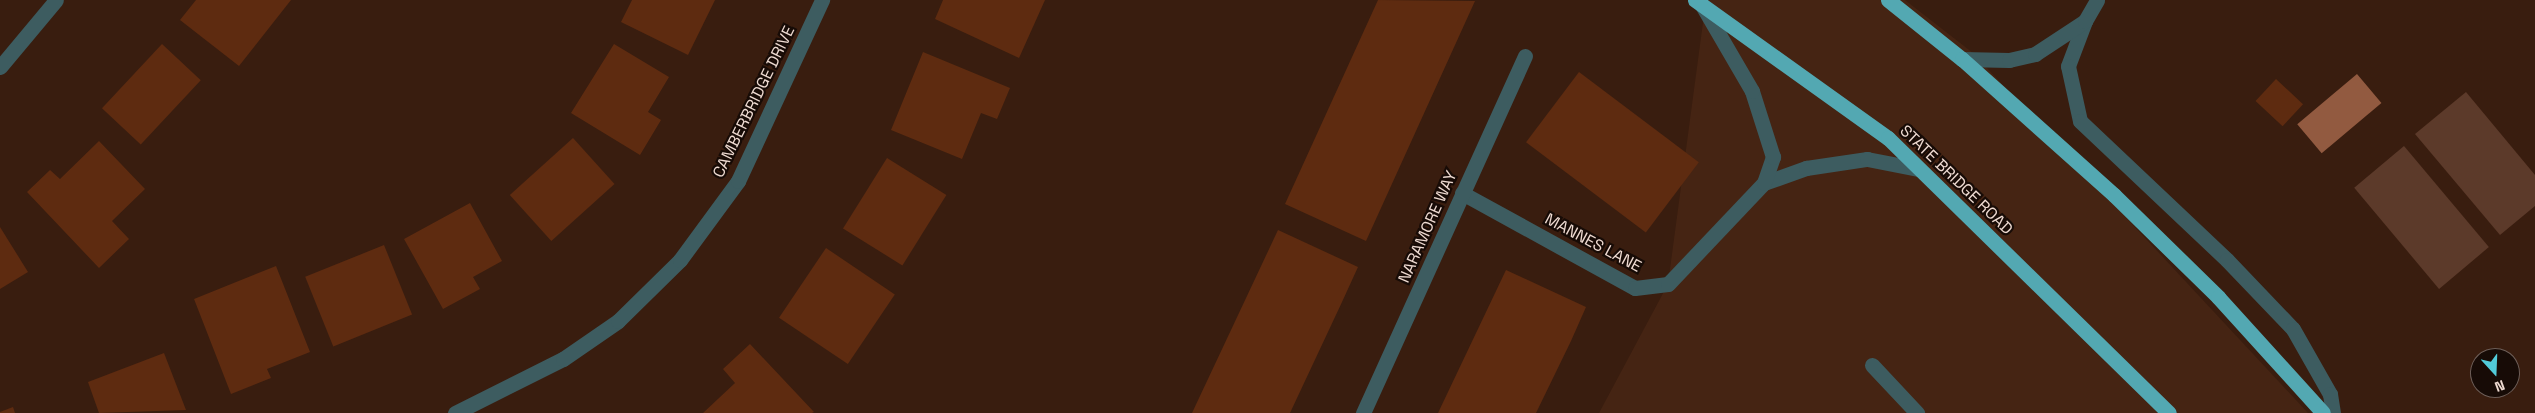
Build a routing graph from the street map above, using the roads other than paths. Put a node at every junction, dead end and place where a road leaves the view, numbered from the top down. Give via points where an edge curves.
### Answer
1 (56, 0) edge
2 (822, 0) edge
3 (1888, 0) edge
4 (2098, 0) edge
5 (1699, 3) edge
6 (2085, 21) junction
7 (1525, 56) dead end
8 (1962, 59) junction
9 (0, 67) edge
10 (1919, 168) junction
11 (1764, 183) junction
12 (1462, 193) junction
13 (1872, 365) dead end
14 (455, 413) edge
15 (1363, 413) edge
16 (1917, 413) edge
17 (2169, 413) edge
18 (2323, 413) edge
19 (2333, 413) edge

1 - 9 street
2 - 14 street, CAMBERBRIDGE DRIVE via 738,181 680,260 618,321 563,359
3 - 8 highway
4 - 6 street
5 - 10 highway, STATE BRIDGE ROAD via 1888,138
5 - 11 street via 1752,91 1773,158
6 - 8 street via 2035,54 2009,60
6 - 19 street via 2068,66 2080,121 2227,260 2293,329 2330,394
7 - 12 street, NARAMORE WAY
8 - 18 highway via 2114,195 2218,296
10 - 11 street via 1867,159 1806,168
10 - 17 highway, STATE BRIDGE ROAD
11 - 12 street, MANNES LANE via 1668,284 1635,288
12 - 15 street, NARAMORE WAY
13 - 16 street

